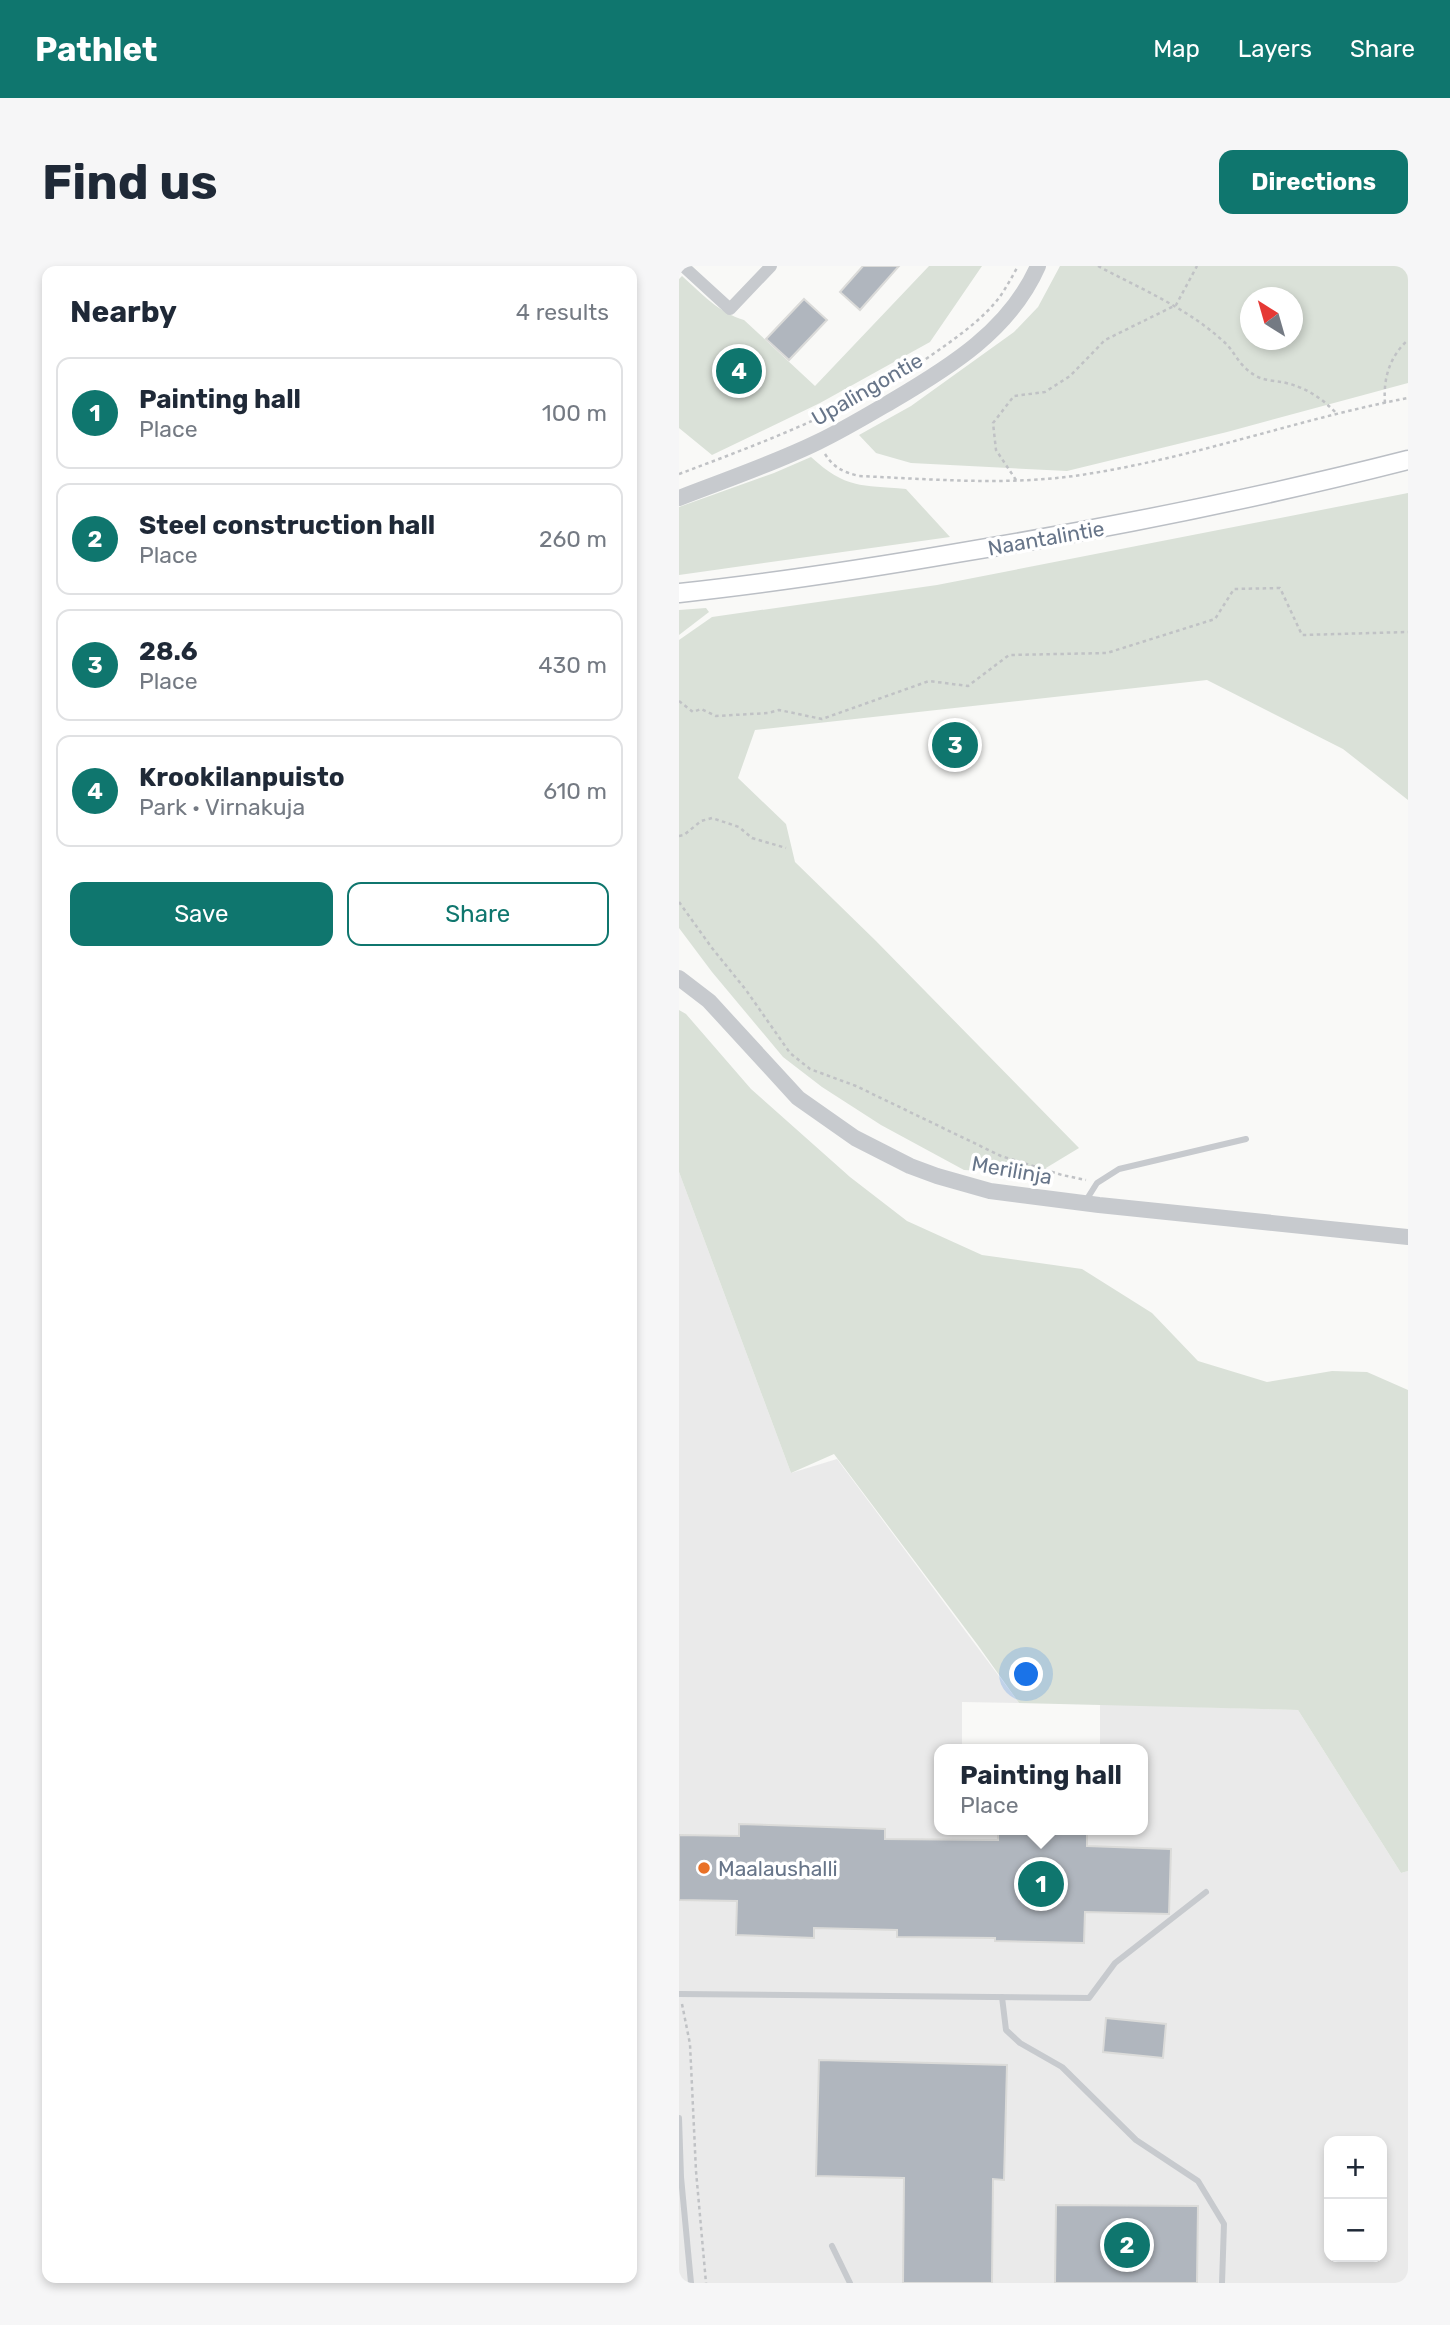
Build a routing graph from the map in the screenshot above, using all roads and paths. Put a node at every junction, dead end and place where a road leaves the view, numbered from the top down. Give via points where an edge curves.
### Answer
1 (683, 266) edge
2 (771, 266) edge
3 (1019, 266) edge
4 (1038, 266) edge
5 (1098, 266) edge
6 (1197, 266) edge
7 (1176, 305) junction
8 (1408, 340) edge
9 (1408, 398) edge
10 (1385, 403) junction
11 (1337, 415) junction
12 (1408, 460) edge
13 (832, 464) dead end
14 (679, 474) edge
15 (1016, 480) junction
16 (679, 498) edge
17 (679, 593) edge
18 (1408, 632) edge
19 (679, 701) edge
20 (679, 836) edge
21 (786, 848) dead end
22 (679, 902) edge
23 (679, 978) edge
24 (1246, 1139) dead end
25 (1097, 1182) junction
26 (1084, 1203) junction
27 (1408, 1237) edge
28 (1206, 1892) dead end
29 (679, 1994) edge
30 (1002, 1997) junction
31 (679, 2118) edge
32 (680, 2177) edge
33 (832, 2246) dead end
34 (691, 2283) edge
35 (706, 2283) edge
36 (850, 2283) edge
37 (1222, 2283) edge

1 - 2 street via 730,309
3 - 14 path via 982,316 926,360 799,428
4 - 16 street, Upalingontie via 1005,318 938,374 819,442
5 - 7 path
6 - 7 path
7 - 11 path via 1225,342 1238,362 1258,377 1297,385 1323,399
7 - 15 path via 1105,340 1070,376 1045,393 1014,396 993,423 996,450
8 - 10 path via 1386,373
9 - 10 path
10 - 11 path
11 - 15 path via 1137,465
12 - 17 main road, Naantalintie via 1061,536 841,573
13 - 15 path via 859,476
18 - 19 path via 1302,635 1280,588 1234,589 1215,619 1107,653 1009,655 968,687 929,681 822,719 779,710 716,716 701,709 693,712
20 - 21 path via 712,818 739,827 752,838
22 - 25 path via 790,1053 810,1069 856,1086 1001,1156
23 - 26 street, Merilinja via 709,1001 798,1098 855,1138 910,1166 963,1184
24 - 25 lane via 1119,1169
25 - 26 lane
26 - 27 street, Merilinja
28 - 30 lane via 1115,1963 1090,1998
29 - 30 lane
29 - 35 path via 690,2044
30 - 37 lane via 1006,2030 1062,2067 1136,2140 1198,2181 1224,2224
31 - 32 lane
32 - 34 lane
33 - 36 lane

